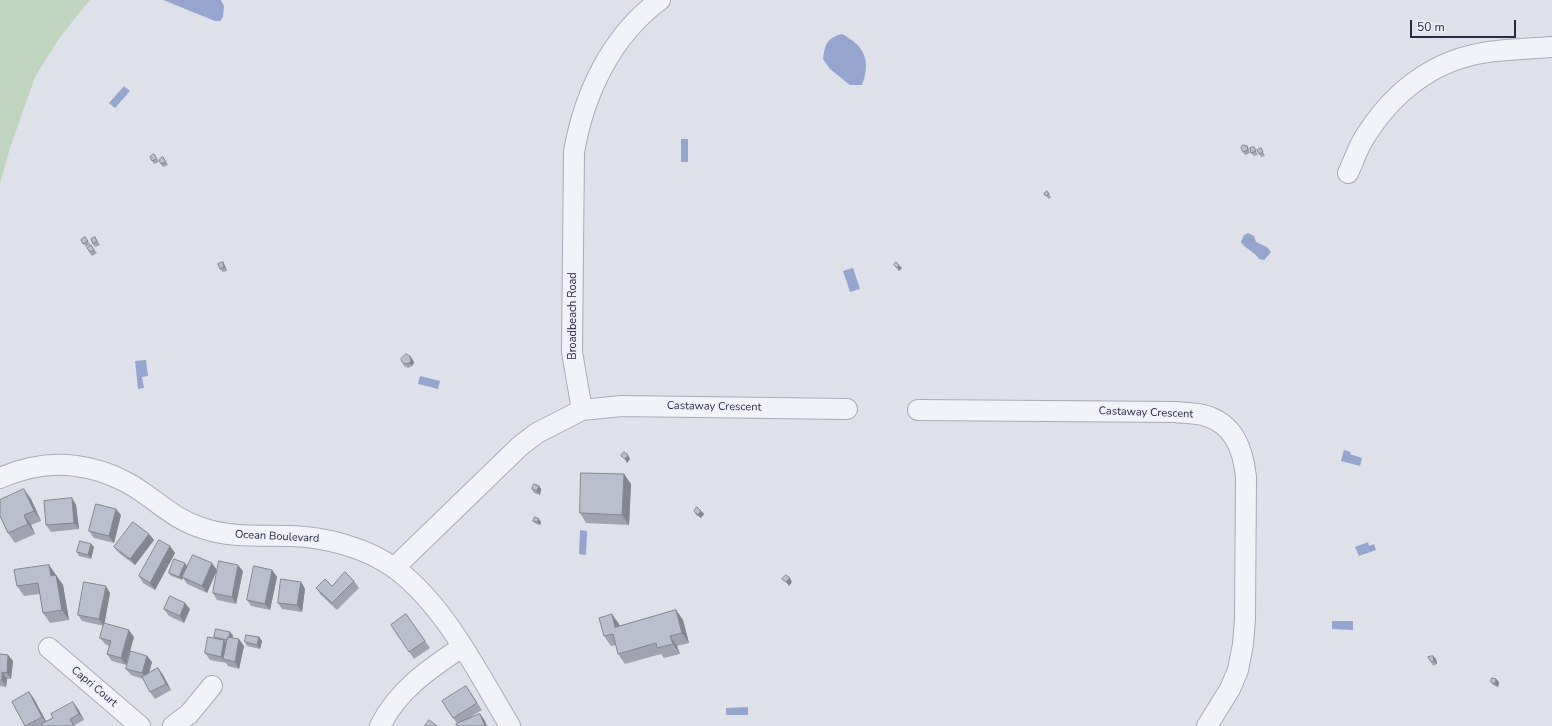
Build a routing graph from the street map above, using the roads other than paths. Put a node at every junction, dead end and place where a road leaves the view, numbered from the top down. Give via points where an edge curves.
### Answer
1 (660, 0) edge
2 (1552, 47) edge
3 (1348, 174) dead end
4 (847, 409) dead end
5 (582, 410) junction
6 (918, 410) dead end
7 (0, 478) edge
8 (394, 568) junction
9 (48, 648) dead end
10 (462, 648) junction
11 (212, 686) dead end
12 (140, 726) edge
13 (173, 726) edge
14 (380, 726) edge
15 (510, 726) edge
16 (1207, 726) edge

1 - 5 street, Broadbeach Road via 634,24 599,72 579,126 574,152 572,352
2 - 3 street via 1482,53 1427,72 1383,112 1363,141
4 - 5 street, Castaway Crescent via 621,406
5 - 8 street via 537,433 520,446
6 - 16 street, Castaway Crescent via 1175,412 1204,415 1223,424 1236,438 1244,456 1246,477 1243,644 1238,670 1230,689
7 - 8 street, Ocean Boulevard via 34,467 54,465 94,470 126,482 168,512 202,528 244,536 314,537 359,550
8 - 10 street, Ocean Boulevard via 432,604
9 - 12 street, Capri Court
10 - 14 street via 416,679 391,706
10 - 15 street, Ocean Boulevard
11 - 13 street via 189,714

